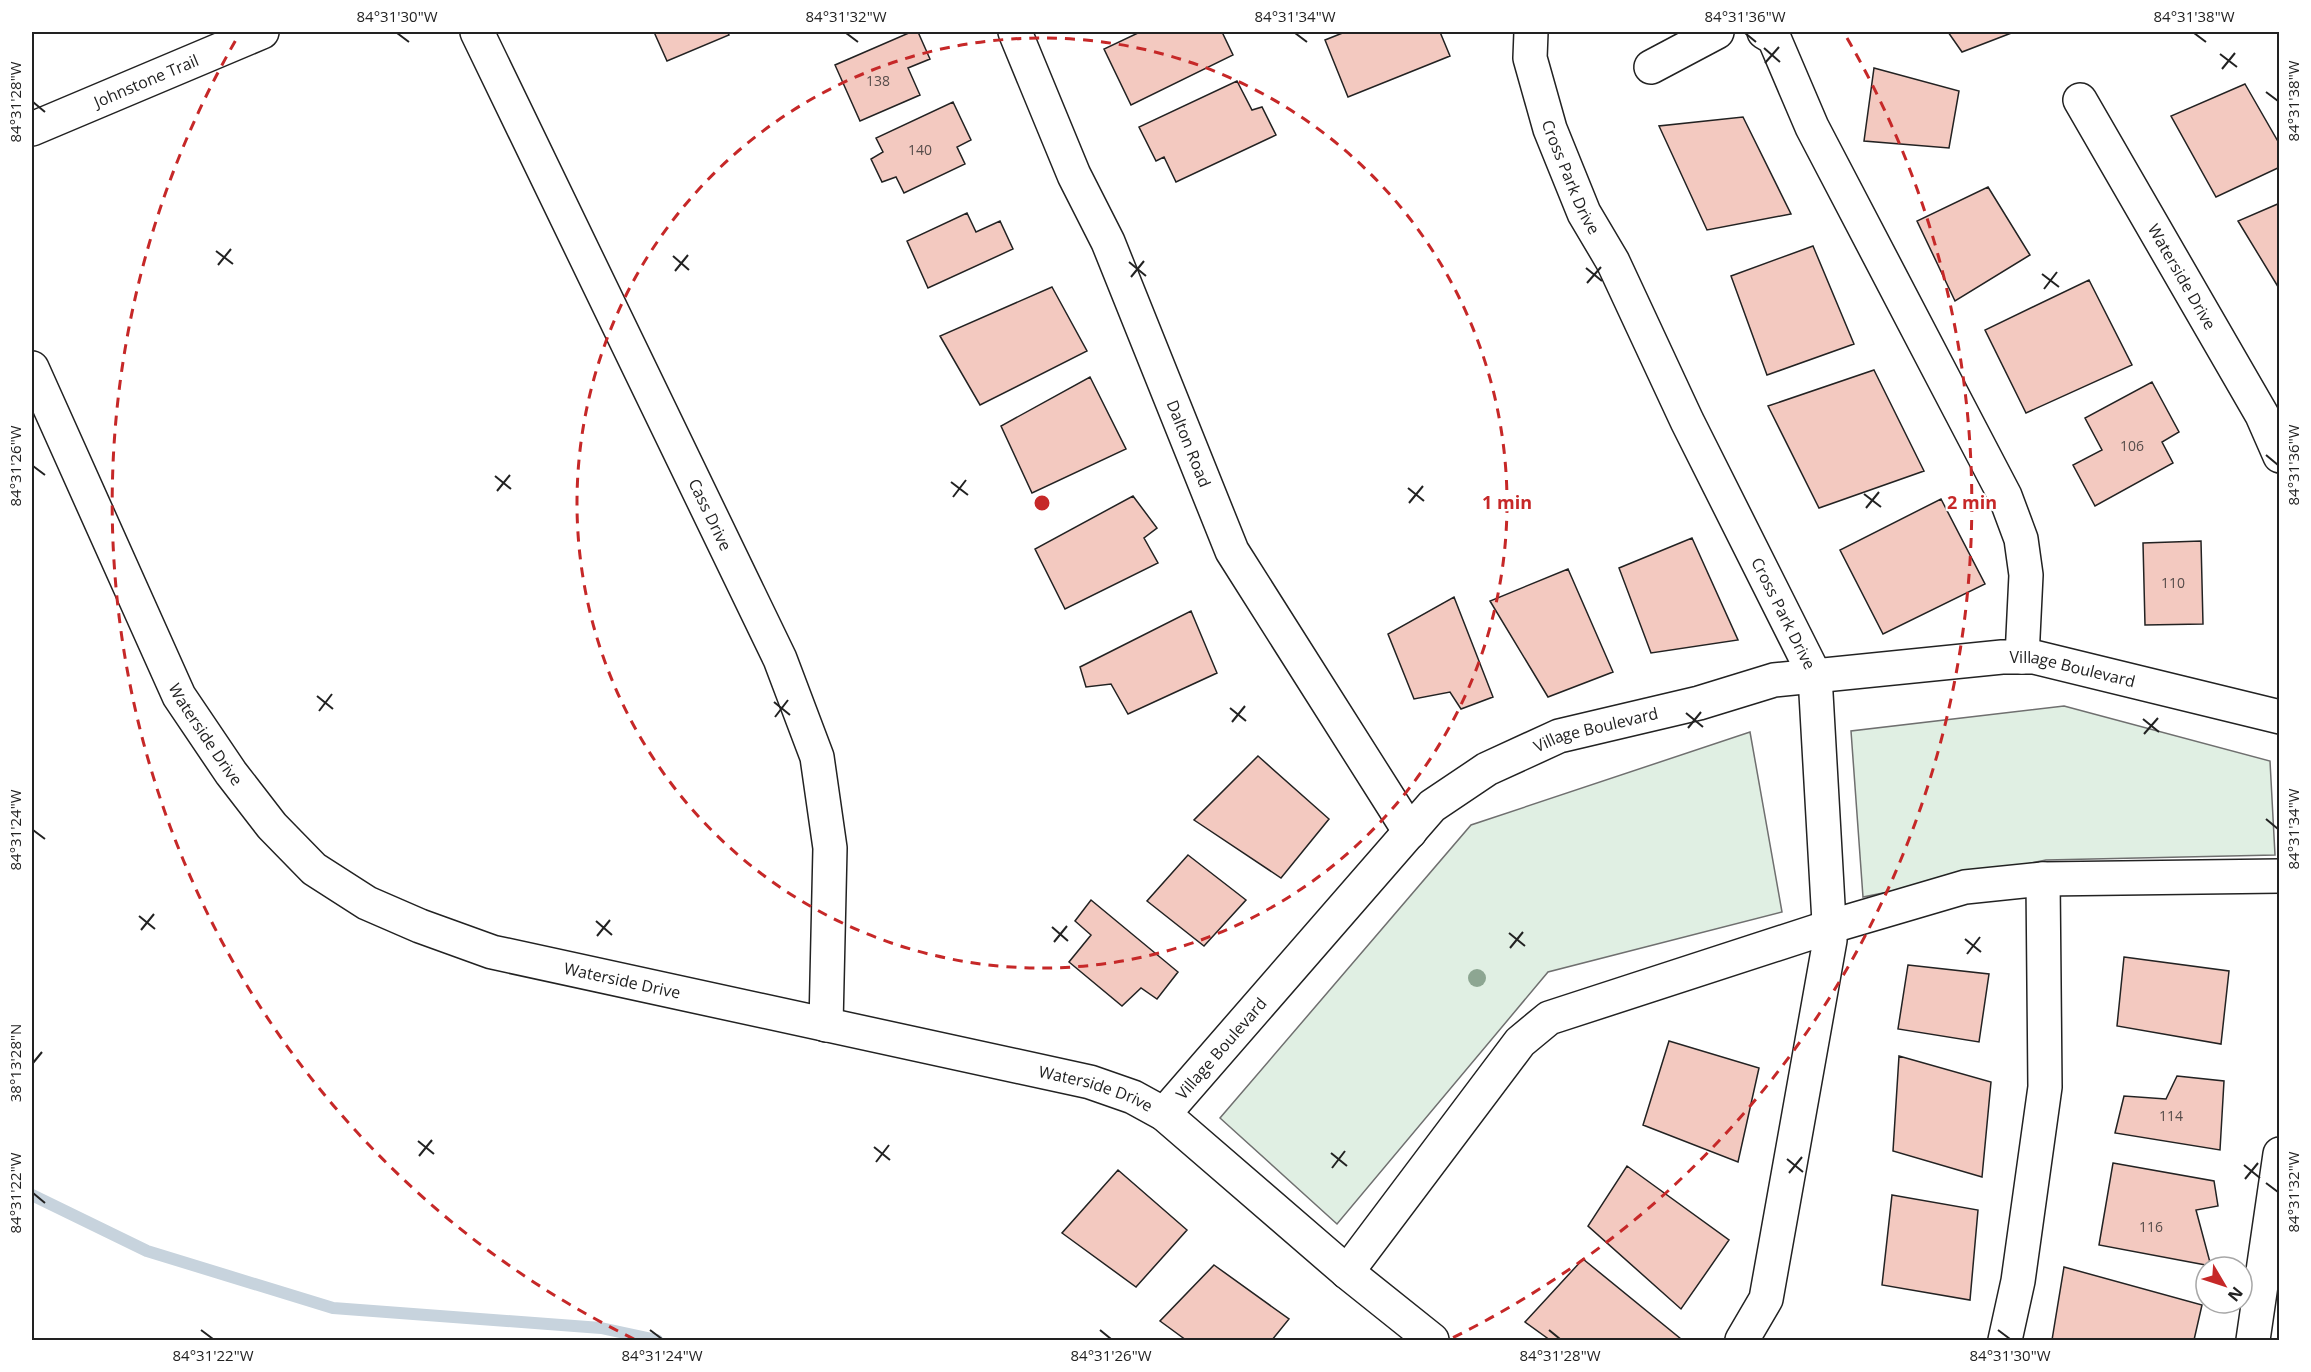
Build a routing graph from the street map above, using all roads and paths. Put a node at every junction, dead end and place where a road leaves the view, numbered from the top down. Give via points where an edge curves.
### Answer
1 (262, 32) edge
2 (477, 32) edge
3 (1015, 32) edge
4 (1531, 32) edge
5 (1717, 32) edge
6 (1764, 32) edge
7 (1651, 67) dead end
8 (2080, 100) dead end
9 (32, 129) edge
10 (32, 368) edge
11 (2280, 456) edge
12 (2022, 657) junction
13 (1815, 676) junction
14 (2280, 717) edge
15 (1410, 832) junction
16 (2280, 876) edge
17 (2043, 879) junction
18 (1829, 927) junction
19 (826, 1025) junction
20 (1164, 1114) junction
21 (2280, 1154) edge
22 (1347, 1272) junction
23 (1432, 1341) edge
24 (1742, 1341) edge
25 (2005, 1341) edge
26 (2253, 1341) edge

1 - 9 street, Johnstone Trail
2 - 19 street, Cass Drive via 780,658 817,757 830,848
3 - 15 street, Dalton Road via 1074,175 1108,242 1232,551
4 - 13 street, Cross Park Drive via 1530,58 1550,129 1584,213 1613,262 1687,421
5 - 7 street
6 - 12 street via 1774,38 1812,127 2006,496 2021,539 2026,575
8 - 11 street, Waterside Drive via 2262,415
10 - 19 street, Waterside Drive via 179,696 272,826 314,869 367,903 420,927 492,952
12 - 13 street, Village Boulevard
12 - 14 street, Village Boulevard
13 - 15 street, Village Boulevard via 1774,680 1699,703 1559,736 1487,769 1432,806
13 - 18 street, Cross Park Drive
15 - 20 street, Village Boulevard
16 - 17 street
17 - 18 street via 1965,888
17 - 25 street via 2045,1087 2018,1281
18 - 22 street via 1549,1018 1520,1042
18 - 24 street, Cross Park Drive via 1830,940 1766,1299
19 - 20 street, Waterside Drive via 1090,1083 1133,1097
20 - 22 street, Waterside Drive
21 - 26 street
22 - 23 street, Waterside Drive

